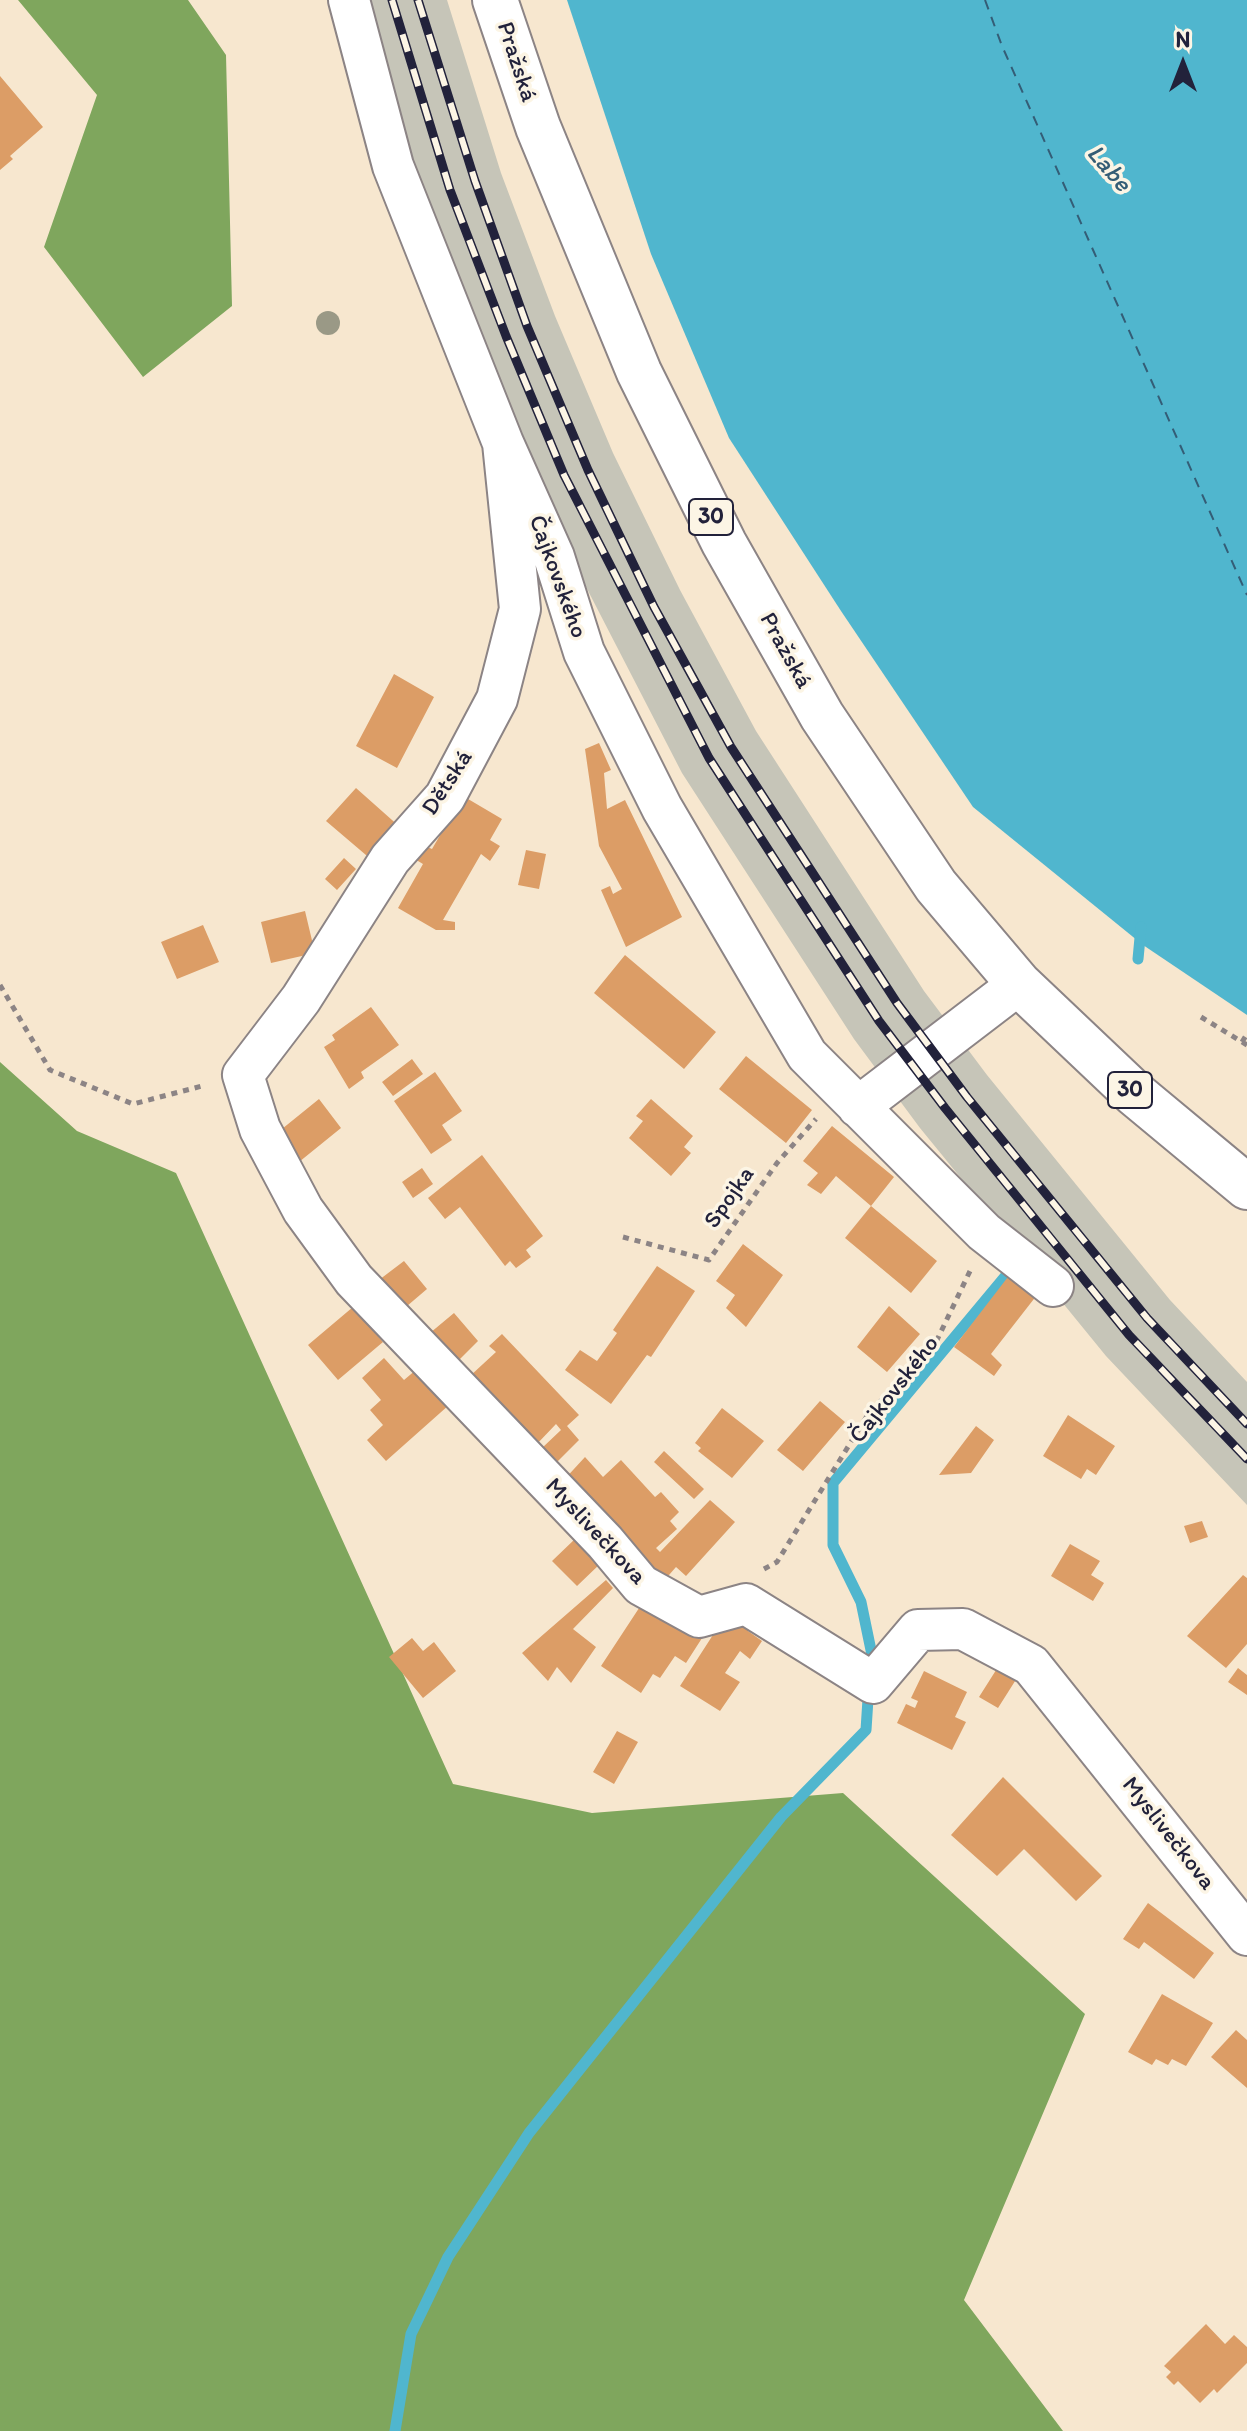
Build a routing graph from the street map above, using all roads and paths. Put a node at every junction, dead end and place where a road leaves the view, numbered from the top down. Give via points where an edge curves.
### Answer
1 (349, 0) edge
2 (495, 0) edge
3 (503, 443) junction
4 (1019, 984) junction
5 (0, 985) edge
6 (1201, 1017) dead end
7 (1247, 1034) edge
8 (1244, 1043) edge
9 (243, 1075) junction
10 (849, 1099) junction
11 (1247, 1187) edge
12 (984, 1232) junction
13 (623, 1237) dead end
14 (1053, 1286) dead end
15 (751, 1575) dead end
16 (1247, 1935) edge

1 - 3 street, Čajkovského via 393,166
2 - 4 main road, Pražská / 30 via 569,209 639,372 724,543 878,804 936,886
3 - 9 street, Dětská via 520,609 497,699 445,797 390,859 301,999
3 - 10 street, Čajkovského via 554,557 584,652 662,808 807,1055
4 - 10 street
4 - 11 main road, Pražská / 30 via 1135,1094
5 - 9 path via 50,1070 133,1104
6 - 8 path
7 - 8 path
9 - 16 street, Myslivečkova via 260,1129 303,1210 354,1280 641,1585 699,1617 746,1604 873,1683 918,1630 963,1629 1031,1665
10 - 12 street, Čajkovského
10 - 13 path, Spojka via 777,1163 709,1260
12 - 14 street
12 - 15 path, Čajkovského via 937,1340 867,1416 777,1562

